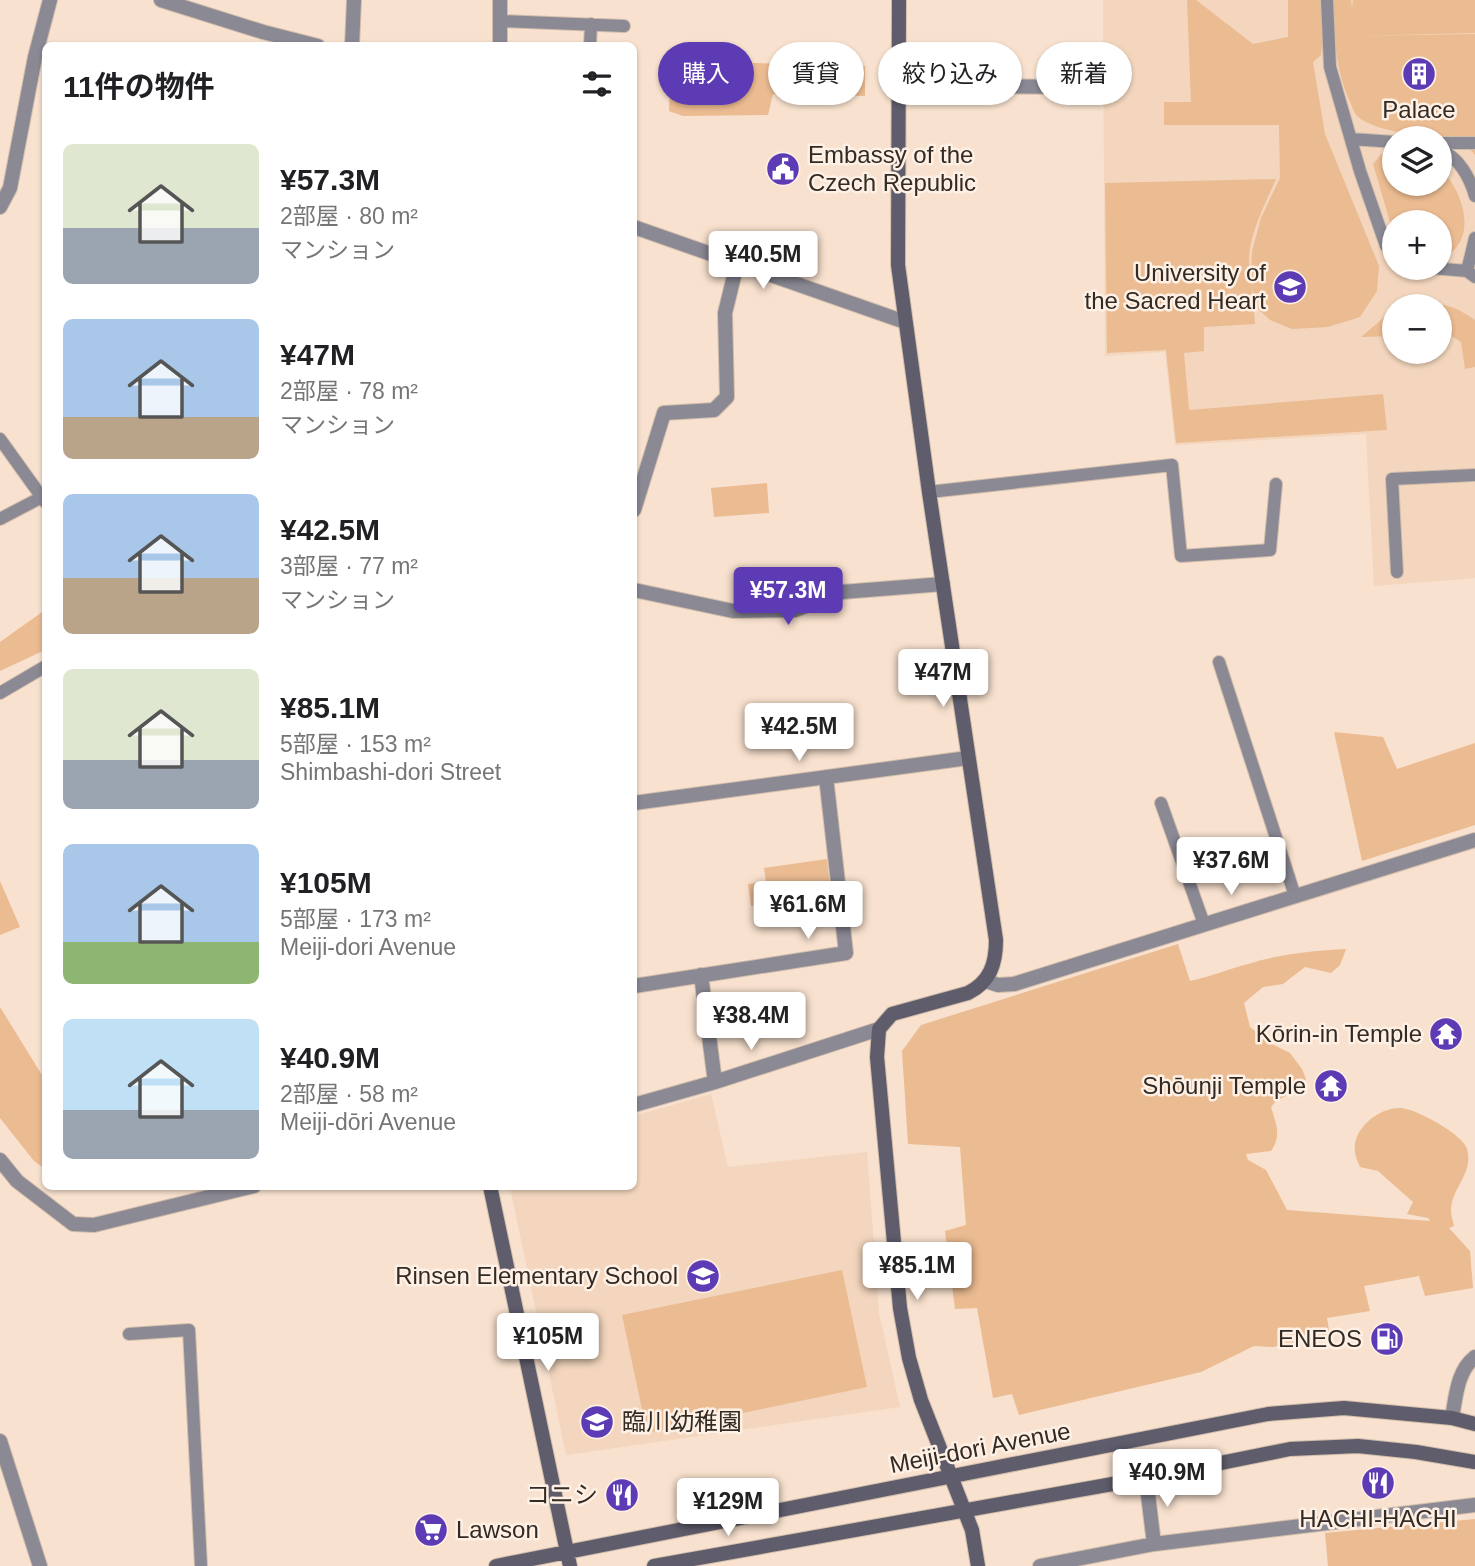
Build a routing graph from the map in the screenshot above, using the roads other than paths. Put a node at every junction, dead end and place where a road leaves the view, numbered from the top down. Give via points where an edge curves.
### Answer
1 (50, 0) edge
2 (161, 0) edge
3 (354, 0) edge
4 (500, 0) edge
5 (899, 0) edge
6 (1327, 0) edge
7 (500, 21) junction
8 (591, 24) junction
9 (624, 26) dead end
10 (261, 39) edge
11 (285, 42) edge
12 (352, 42) edge
13 (500, 42) edge
14 (590, 42) edge
15 (899, 42) edge
16 (899, 105) edge
17 (1351, 139) junction
18 (1382, 141) edge
19 (1475, 143) edge
20 (1452, 144) edge
21 (1452, 158) edge
22 (1475, 196) edge
23 (0, 207) edge
24 (637, 228) edge
25 (1382, 234) edge
26 (1475, 238) edge
27 (737, 264) junction
28 (1452, 271) edge
29 (1471, 274) edge
30 (905, 322) junction
31 (0, 439) edge
32 (1475, 475) edge
33 (1276, 484) dead end
34 (929, 492) junction
35 (42, 497) edge
36 (637, 500) edge
37 (42, 501) edge
38 (0, 519) edge
39 (1397, 572) dead end
40 (943, 584) junction
41 (637, 591) edge
42 (1219, 662) dead end
43 (42, 668) edge
44 (0, 693) edge
45 (968, 758) junction
46 (826, 777) junction
47 (637, 803) edge
48 (1161, 803) dead end
49 (1475, 840) edge
50 (1295, 896) junction
51 (1204, 924) junction
52 (701, 975) junction
53 (986, 981) junction
54 (637, 986) edge
55 (879, 1029) junction
56 (715, 1082) junction
57 (637, 1104) edge
58 (0, 1160) edge
59 (238, 1190) edge
60 (491, 1190) edge
61 (129, 1334) dead end
62 (1475, 1357) edge
63 (1452, 1418) junction
64 (1475, 1424) edge
65 (0, 1441) edge
66 (1475, 1462) edge
67 (952, 1476) junction
68 (1146, 1478) junction
69 (1475, 1505) edge
70 (964, 1511) junction
71 (1154, 1544) junction
72 (568, 1559) edge
73 (40, 1566) edge
74 (201, 1566) edge
75 (496, 1566) edge
76 (654, 1566) edge
77 (978, 1566) edge
78 (1040, 1566) edge

1 - 23 street via 10,188
2 - 10 street
3 - 12 street
4 - 7 street
5 - 15 street
6 - 17 lane via 1330,67
7 - 8 lane
7 - 13 street
8 - 9 lane
8 - 14 lane
10 - 11 street
16 - 30 street via 898,265
17 - 18 lane
17 - 25 lane
19 - 20 lane
21 - 22 lane via 1464,169
24 - 27 street
26 - 29 lane
27 - 30 street
27 - 36 street via 725,313 727,397 714,410 664,413
28 - 29 lane
30 - 34 street
31 - 35 lane
32 - 39 lane via 1392,479
33 - 34 lane via 1270,550 1181,556 1172,466
34 - 40 street
37 - 38 lane
40 - 41 street via 842,592 794,610 733,611
40 - 45 street
42 - 50 lane
43 - 44 lane
45 - 46 street
45 - 53 street via 996,940 996,955
46 - 47 street
46 - 52 street via 846,953
48 - 51 lane
49 - 50 street
50 - 51 street
51 - 53 street via 1014,984
52 - 54 street
52 - 56 street
53 - 55 street via 968,993 892,1014
55 - 56 street
55 - 67 street via 877,1057 900,1308 921,1400
56 - 57 street
58 - 59 street via 17,1181 73,1224 94,1225
60 - 72 street
61 - 74 lane via 189,1329
62 - 63 street via 1462,1372
63 - 64 street, Meiji-dori Avenue
63 - 67 street, Meiji-dori Avenue via 1344,1408 1268,1414
65 - 73 street
66 - 68 street via 1358,1446 1290,1449
67 - 70 street
67 - 72 street, Meiji-dori Avenue
68 - 70 street
68 - 71 street
69 - 71 street
70 - 76 street
70 - 77 street
71 - 78 street
72 - 75 street, Meiji-dori Avenue

